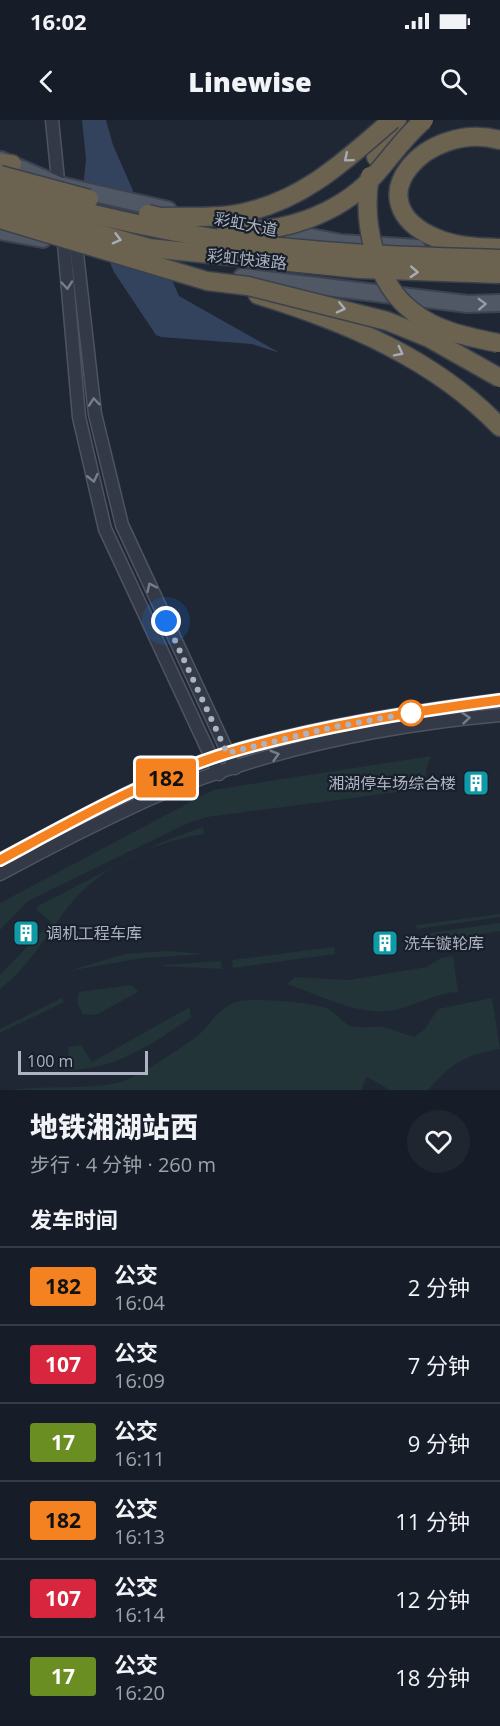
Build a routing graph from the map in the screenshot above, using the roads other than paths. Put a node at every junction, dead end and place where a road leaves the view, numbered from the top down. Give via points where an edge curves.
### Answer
1 (52, 120) edge
2 (394, 120) edge
3 (424, 120) edge
4 (500, 140) edge
5 (3, 165) edge
6 (67, 187) junction
7 (0, 189) edge
8 (0, 206) edge
9 (153, 211) junction
10 (0, 219) edge
11 (0, 231) edge
12 (70, 244) junction
13 (500, 249) edge
14 (500, 259) edge
15 (500, 274) edge
16 (207, 281) junction
17 (500, 303) edge
18 (500, 343) edge
19 (500, 378) edge
20 (500, 427) edge
21 (500, 700) edge
22 (500, 715) edge
23 (227, 753) junction
24 (212, 759) junction
25 (235, 768) junction
26 (219, 774) junction
27 (0, 860) edge
28 (0, 874) edge

1 - 6 street
2 -> 9 highway, bridge via 326,177 287,200 241,214
2 - 18 highway, bridge via 376,157 368,196 371,238 386,277 411,311 438,327
3 - 9 highway, bridge via 373,178 316,217 243,231
4 - 13 highway via 467,126 426,133 404,158 399,187 407,214 426,233 450,243
5 - 6 main road, 彩虹大道
5 - 9 highway, bridge
6 - 9 main road, 彩虹大道
6 - 12 street
7 - 14 highway, 彩虹快速路, bridge via 139,223 253,243 362,254
8 -> 15 highway, 彩虹快速路, bridge via 149,248 359,269
9 - 13 main road, 彩虹大道 via 341,243
10 - 16 highway, bridge
11 - 12 main road
12 -> 17 main road, bridge via 174,268 468,304
23 -> 12 street via 122,525 95,414
12 -> 24 street via 79,417 105,529
16 -> 19 highway, bridge via 248,286 387,321 429,338
16 -> 20 highway, bridge via 261,296 374,339 445,377
21 - 23 street via 334,727
25 -> 22 street via 310,745 433,721
23 - 24 street
23 - 25 street
24 - 26 street
24 - 27 street via 97,809
25 - 26 street
26 - 28 street via 148,800

